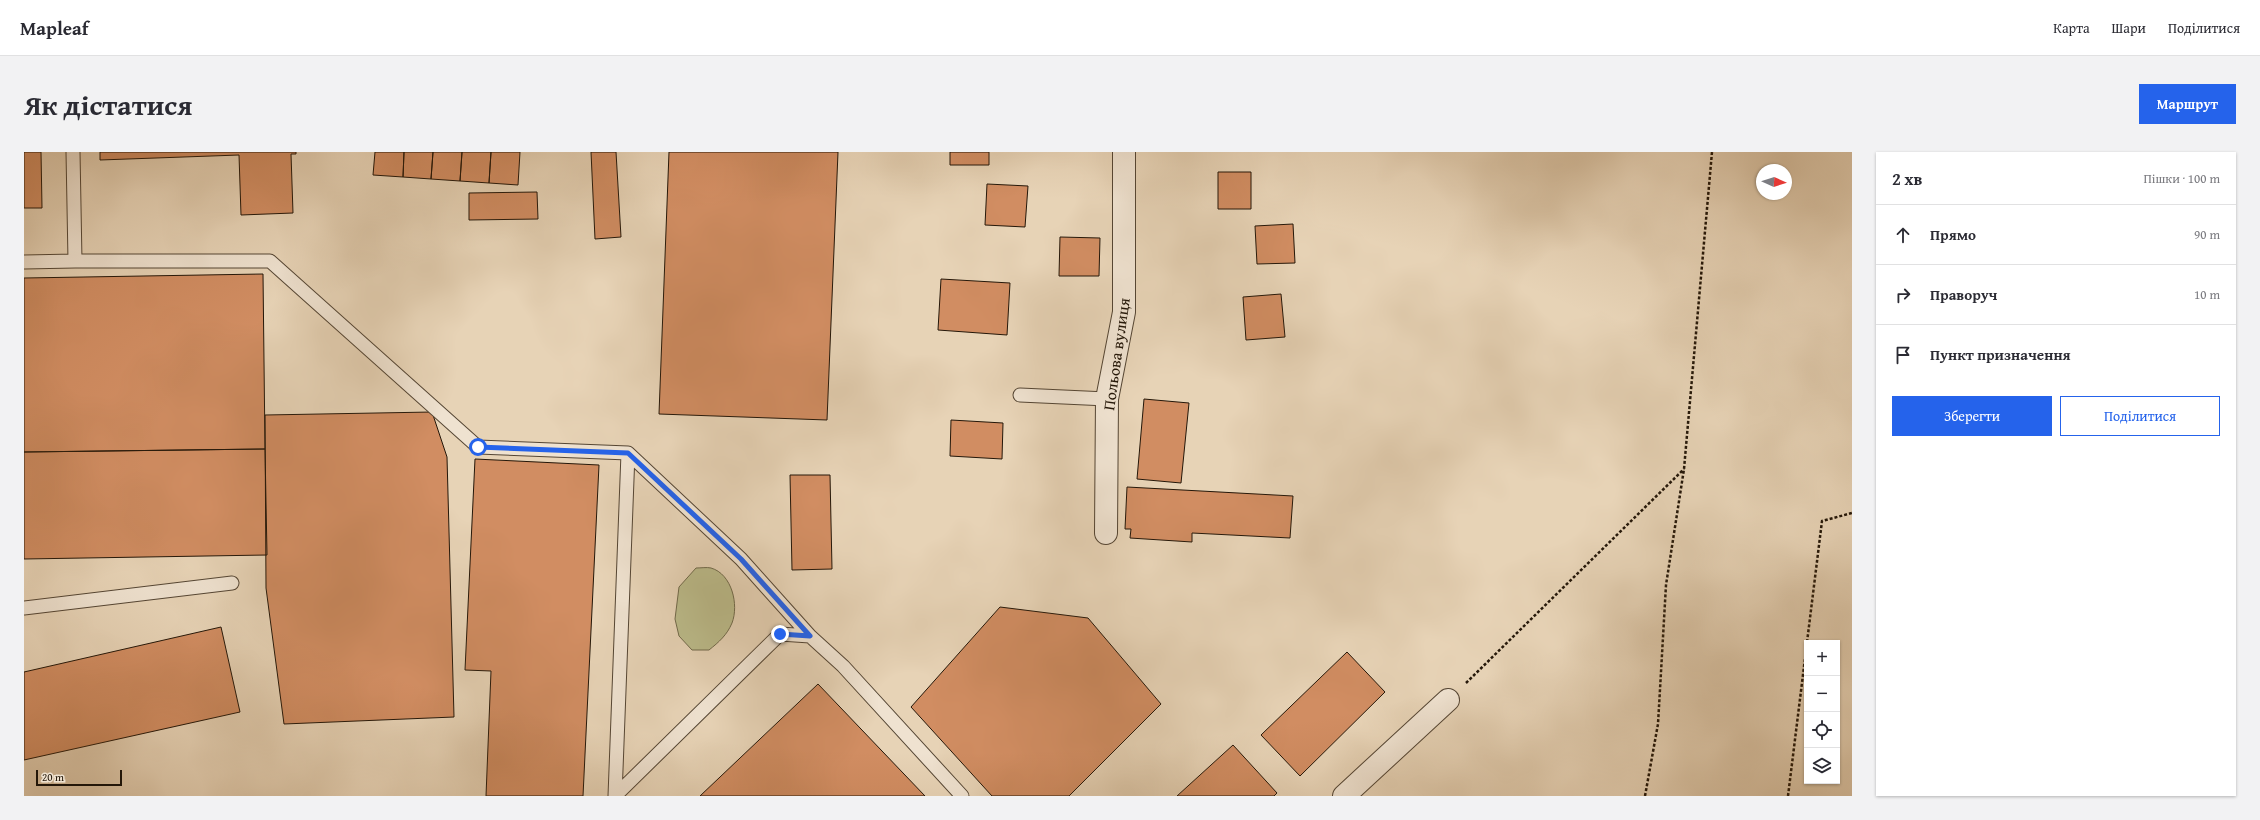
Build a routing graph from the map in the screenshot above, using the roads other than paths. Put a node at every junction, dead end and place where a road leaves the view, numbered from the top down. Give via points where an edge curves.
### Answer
1 (73, 152) edge
2 (1124, 152) edge
3 (75, 261) junction
4 (24, 262) edge
5 (1020, 395) dead end
6 (1107, 399) junction
7 (628, 453) junction
8 (1106, 533) dead end
9 (232, 582) dead end
10 (24, 608) edge
11 (810, 636) junction
12 (1448, 700) road end
13 (615, 796) edge
14 (962, 796) edge
15 (1344, 796) edge

1 - 3 lane
2 - 6 street, Польова вулиця via 1124,312
3 - 4 lane
3 - 7 lane via 270,261 478,447
5 - 6 lane
6 - 8 street, Польова вулиця
7 - 11 lane via 741,559
7 - 13 lane
9 - 10 lane
11 - 13 lane via 780,634
11 - 14 lane via 842,666
12 - 15 street

